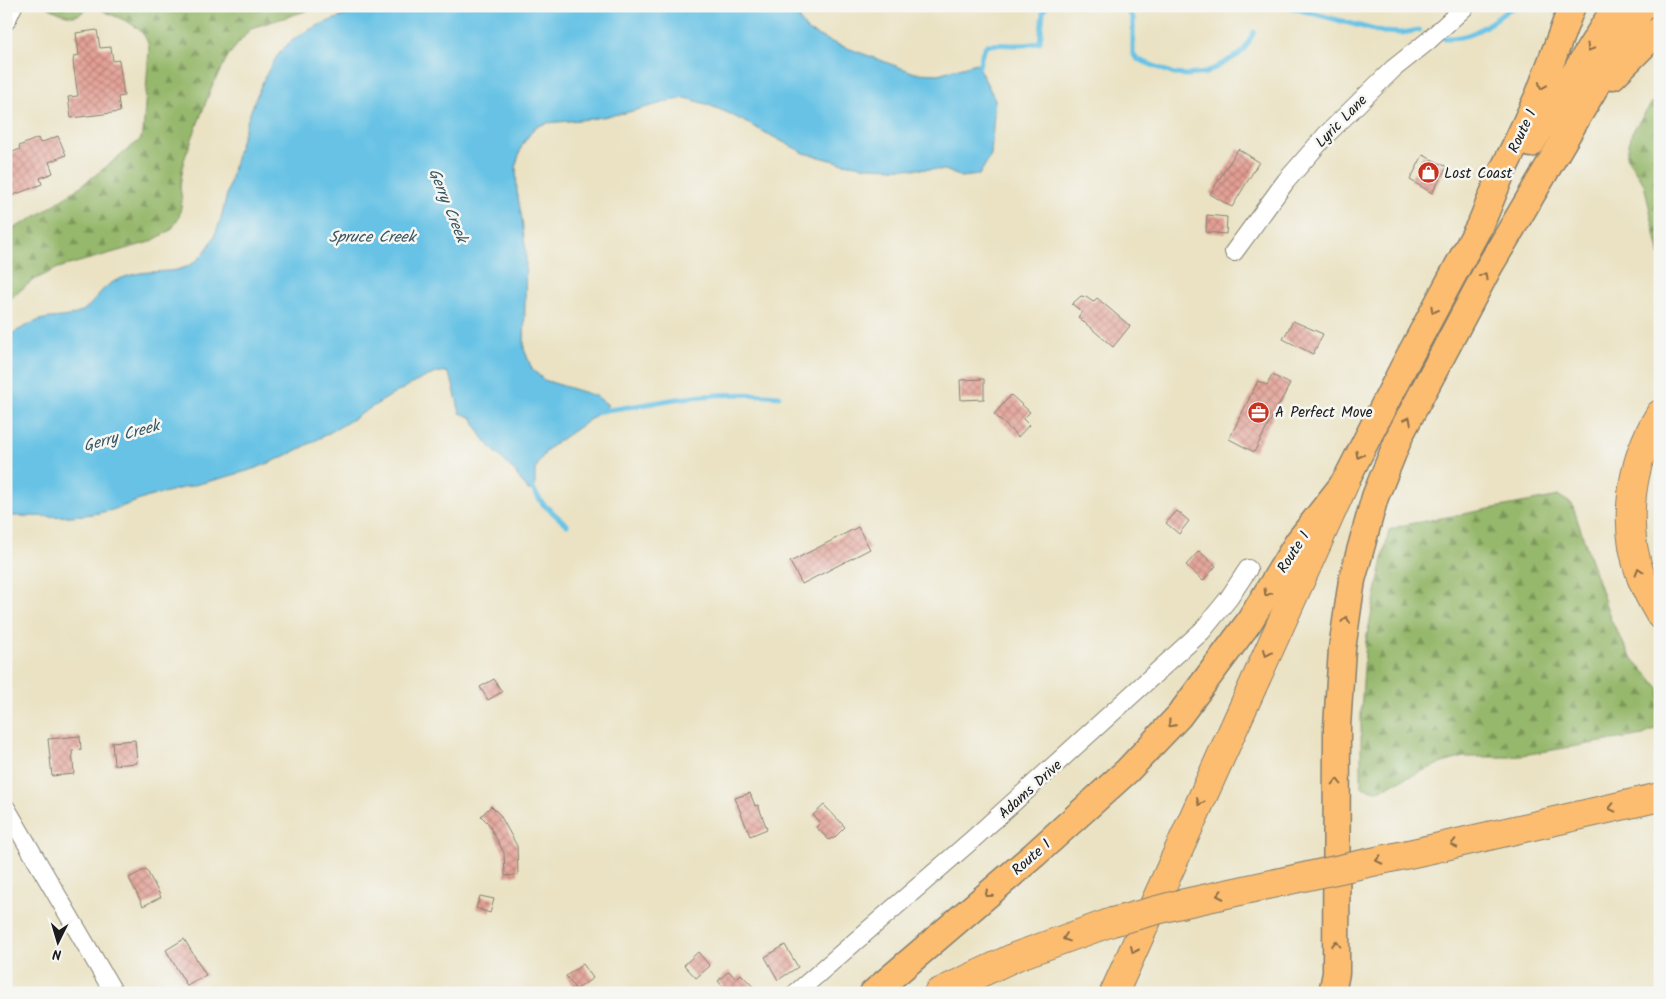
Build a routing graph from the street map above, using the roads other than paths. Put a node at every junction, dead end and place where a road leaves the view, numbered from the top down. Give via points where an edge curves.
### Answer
1 (13, 6) edge
2 (1466, 6) edge
3 (1616, 6) edge
4 (1643, 6) edge
5 (1572, 7) edge
6 (6, 21) edge
7 (1660, 29) edge
8 (1567, 135) junction
9 (1482, 221) junction
10 (1234, 252) dead end
11 (1660, 414) edge
12 (1345, 482) junction
13 (1248, 569) dead end
14 (1660, 615) edge
15 (1660, 797) edge
16 (6, 808) edge
17 (114, 993) edge
18 (796, 993) edge
19 (873, 993) edge
20 (938, 993) edge
21 (1114, 993) edge
22 (1332, 993) edge

1 - 6 street
2 - 10 street, Lyric Lane via 1393,70 1326,136 1286,181
3 -> 9 main road
4 - 8 main road
5 -> 9 main road, Route 1 via 1535,102
7 - 8 main road via 1614,76
22 -> 8 main road via 1336,972 1337,727 1342,649 1354,571 1375,497 1401,433 1489,267
9 -> 12 main road, Route 1
14 -> 11 highway via 1641,578 1630,520 1634,478 1640,456
12 -> 19 main road, Route 1 via 1298,542 1250,622 1179,716 1128,771
12 -> 21 highway
13 - 18 street, Adams Drive via 1202,632 981,833
15 -> 20 highway, bridge via 1112,922 1017,956
16 - 17 street

